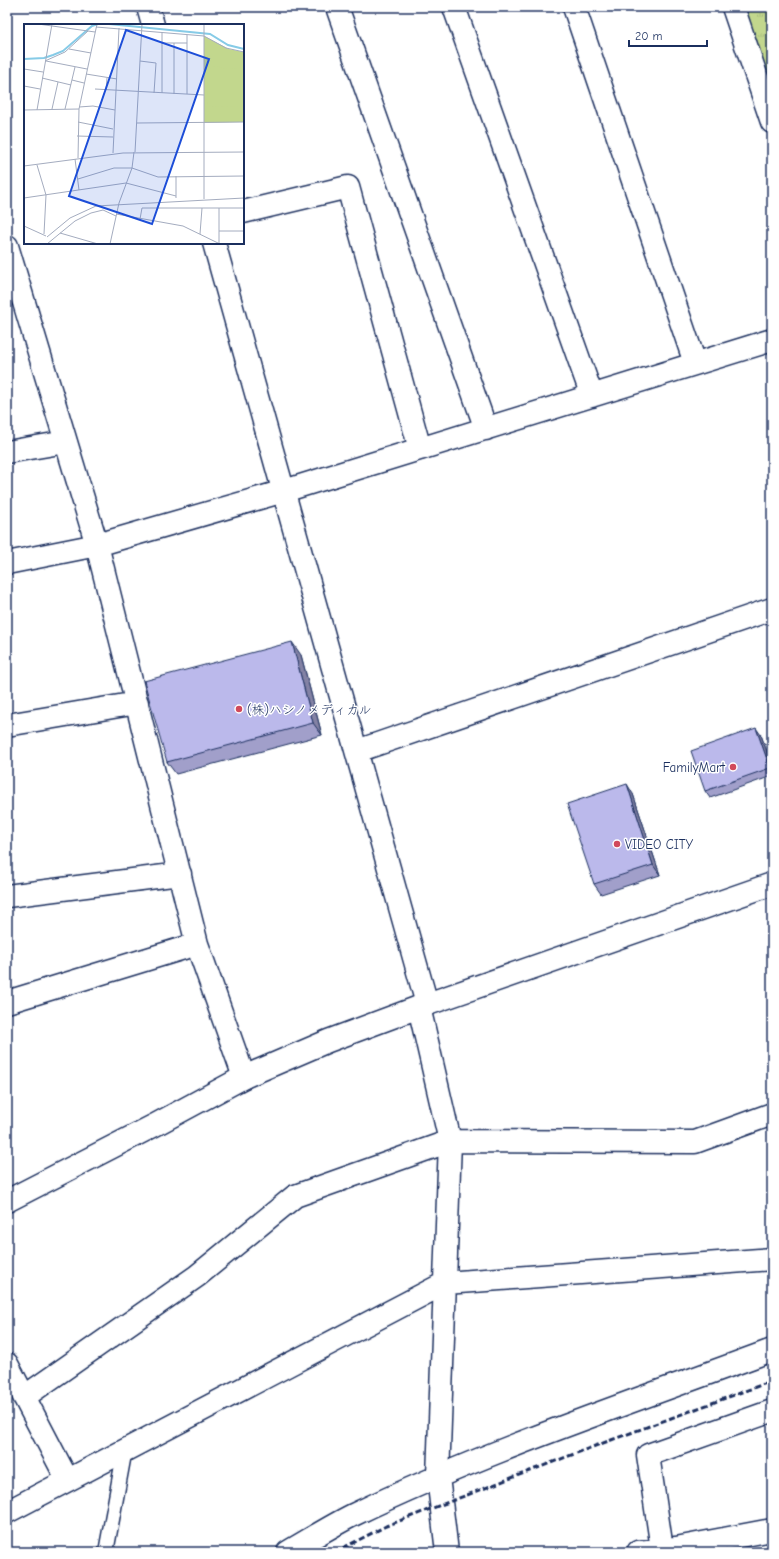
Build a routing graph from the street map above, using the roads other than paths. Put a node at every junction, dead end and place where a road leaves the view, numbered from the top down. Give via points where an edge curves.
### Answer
1 (148, 7) edge
2 (337, 7) edge
3 (454, 7) edge
4 (574, 7) edge
5 (733, 7) edge
6 (153, 24) edge
7 (772, 122) edge
8 (244, 212) edge
9 (214, 244) edge
10 (7, 246) edge
11 (772, 340) edge
12 (695, 363) junction
13 (592, 396) junction
14 (486, 429) junction
15 (66, 442) junction
16 (420, 449) junction
17 (7, 452) edge
18 (284, 491) junction
19 (97, 545) junction
20 (7, 563) edge
21 (772, 609) edge
22 (137, 703) junction
23 (7, 725) edge
24 (357, 751) junction
25 (180, 874) junction
26 (772, 884) edge
27 (7, 896) edge
28 (197, 944) junction
29 (7, 1002) edge
30 (423, 1005) junction
31 (244, 1077) junction
32 (772, 1114) edge
33 (450, 1141) junction
34 (7, 1200) edge
35 (772, 1259) edge
36 (445, 1284) junction
37 (772, 1350) edge
38 (7, 1364) edge
39 (16, 1390) edge
40 (772, 1411) edge
41 (125, 1449) junction
42 (438, 1477) junction
43 (67, 1479) junction
44 (7, 1512) edge
45 (772, 1530) edge
46 (662, 1549) junction
47 (106, 1552) edge
48 (288, 1552) edge
49 (447, 1552) edge
50 (638, 1552) edge

1 - 6 street
2 - 14 street
3 - 13 street
4 - 12 street
5 - 7 street
8 - 16 street via 348,187
9 - 18 street
10 - 15 street
11 - 12 street
12 - 13 street
13 - 14 street
14 - 16 street
15 - 17 street
15 - 19 street
16 - 18 street
18 - 19 street
18 - 24 street
19 - 20 street
19 - 22 street
21 - 24 street
22 - 23 street
22 - 25 street
24 - 30 street
25 - 27 street
25 - 28 street
26 - 30 street
28 - 29 street
28 - 31 street
30 - 31 street via 328,1041
30 - 33 street
31 - 34 street
32 - 33 street via 695,1142
33 - 36 street
33 - 39 street via 295,1196 197,1276
35 - 36 street
36 - 41 street
36 - 42 street
37 - 42 street
38 - 39 street
39 - 43 street
40 - 46 street via 648,1455
41 - 43 street
41 - 47 lane
42 - 48 street via 352,1516
42 - 49 street
43 - 44 street
45 - 46 street
46 - 50 street

